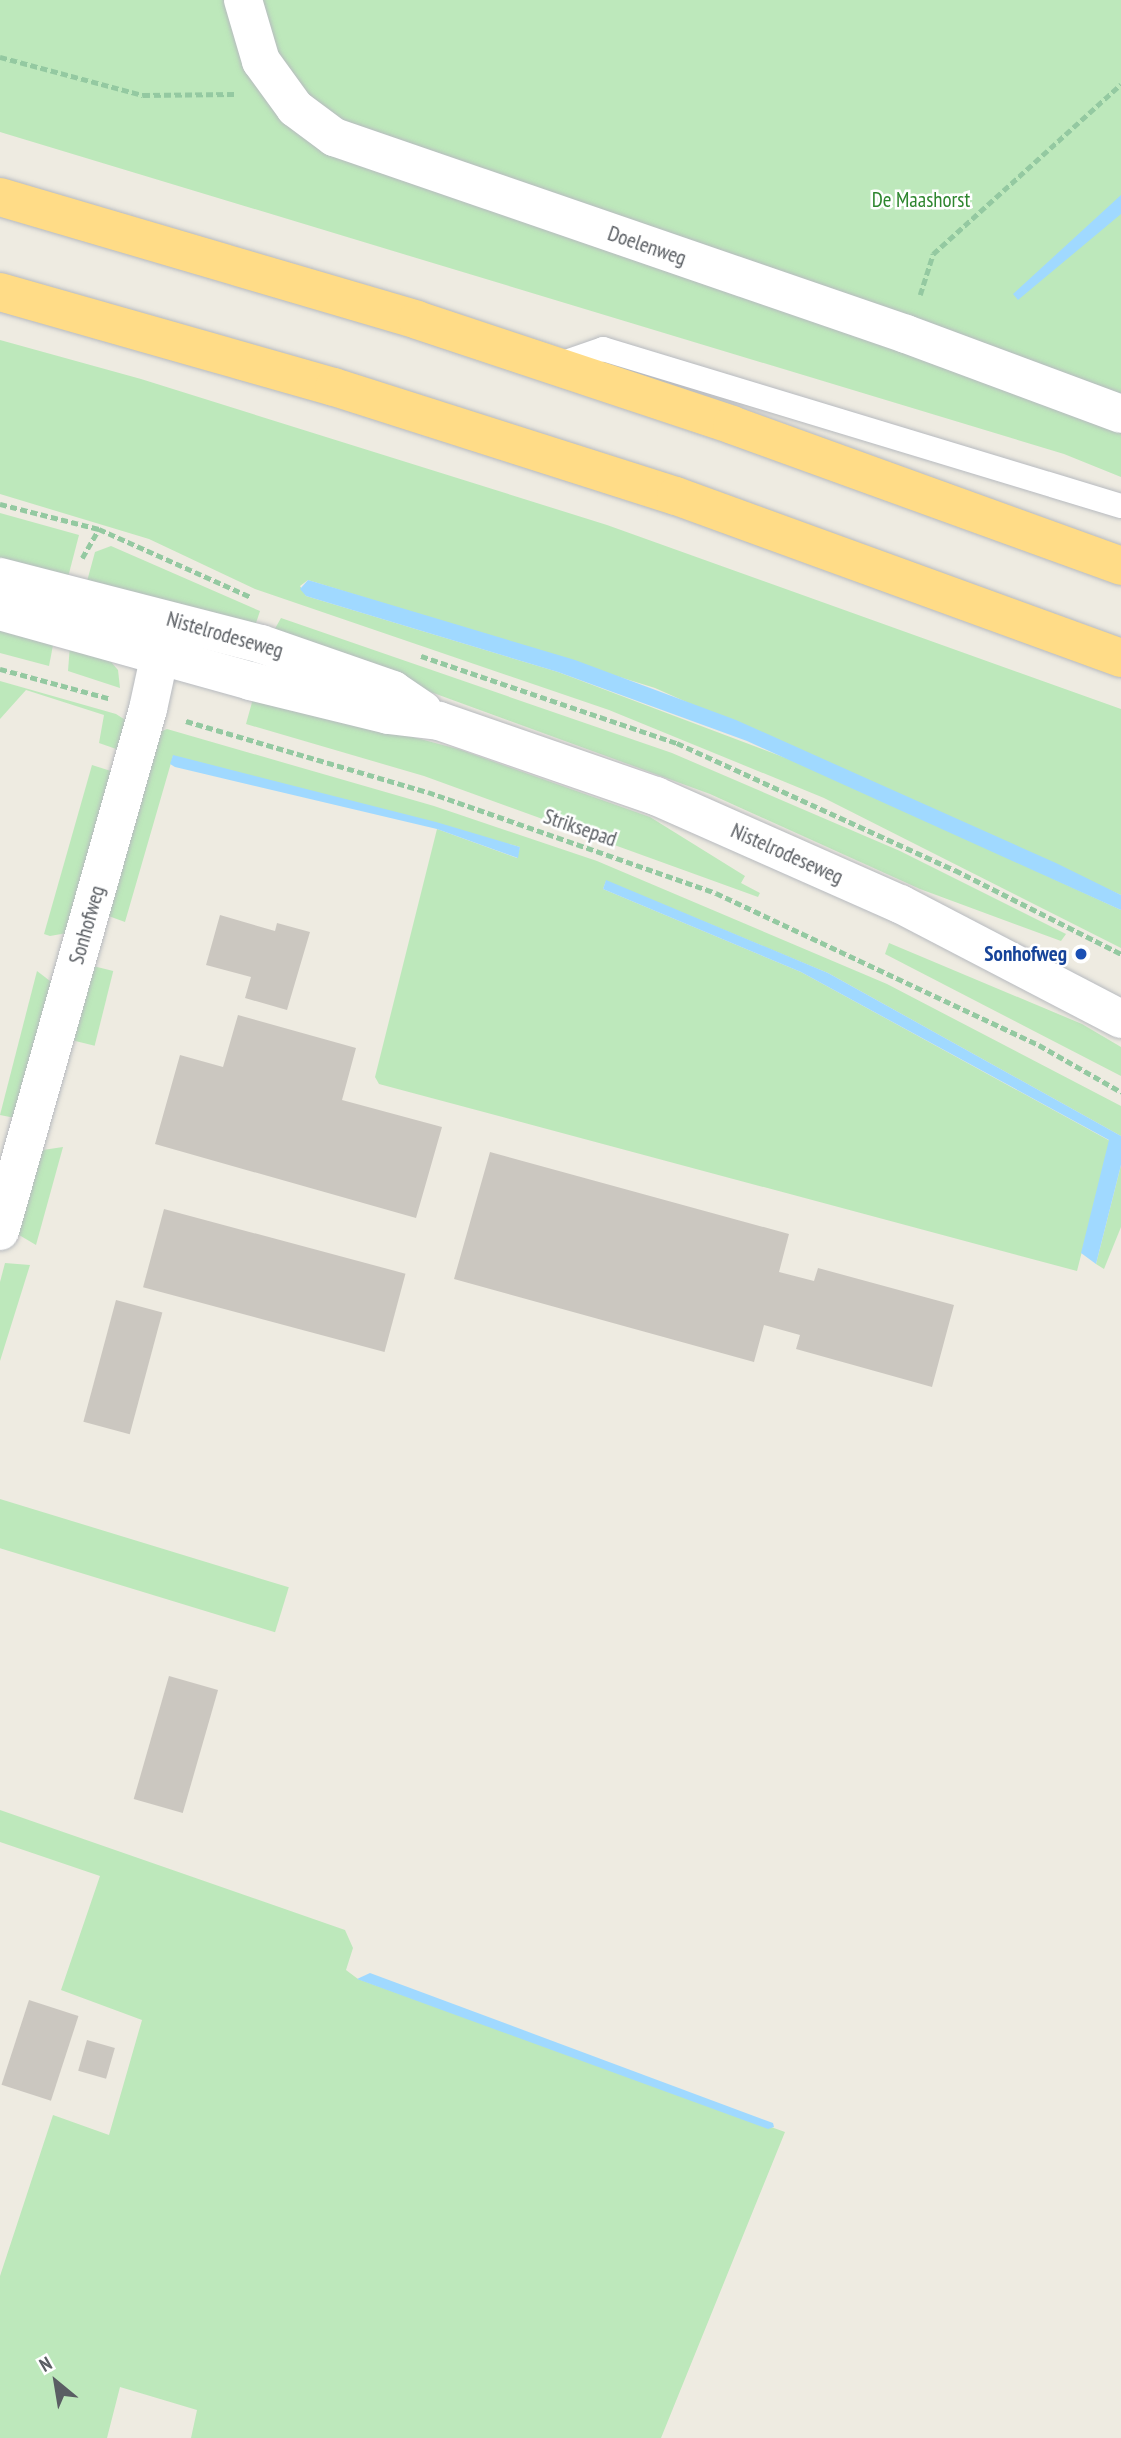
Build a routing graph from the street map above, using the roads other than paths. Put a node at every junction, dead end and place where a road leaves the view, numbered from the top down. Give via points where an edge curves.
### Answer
1 (243, 0) edge
2 (0, 197) edge
3 (0, 292) edge
4 (554, 366) junction
5 (1121, 414) edge
6 (1121, 506) edge
7 (1121, 566) edge
8 (0, 577) edge
9 (0, 611) edge
10 (168, 618) junction
11 (158, 656) junction
12 (1121, 658) edge
13 (439, 721) junction
14 (1121, 1019) edge
15 (0, 1231) edge

1 - 5 street, Doelenweg via 261,61 284,93 334,137 906,334
2 - 4 highway
3 - 12 highway via 334,387 676,496
4 - 6 lane via 603,349
4 - 7 highway
8 - 10 street, Nistelrodeseweg
9 - 11 street, Nistelrodeseweg
10 - 11 street, Sonhofweg
10 - 13 street, Nistelrodeseweg via 393,690
11 - 13 street, Nistelrodeseweg via 388,715
11 - 15 street, Sonhofweg via 148,709
13 - 14 street, Nistelrodeseweg via 656,796 900,904

